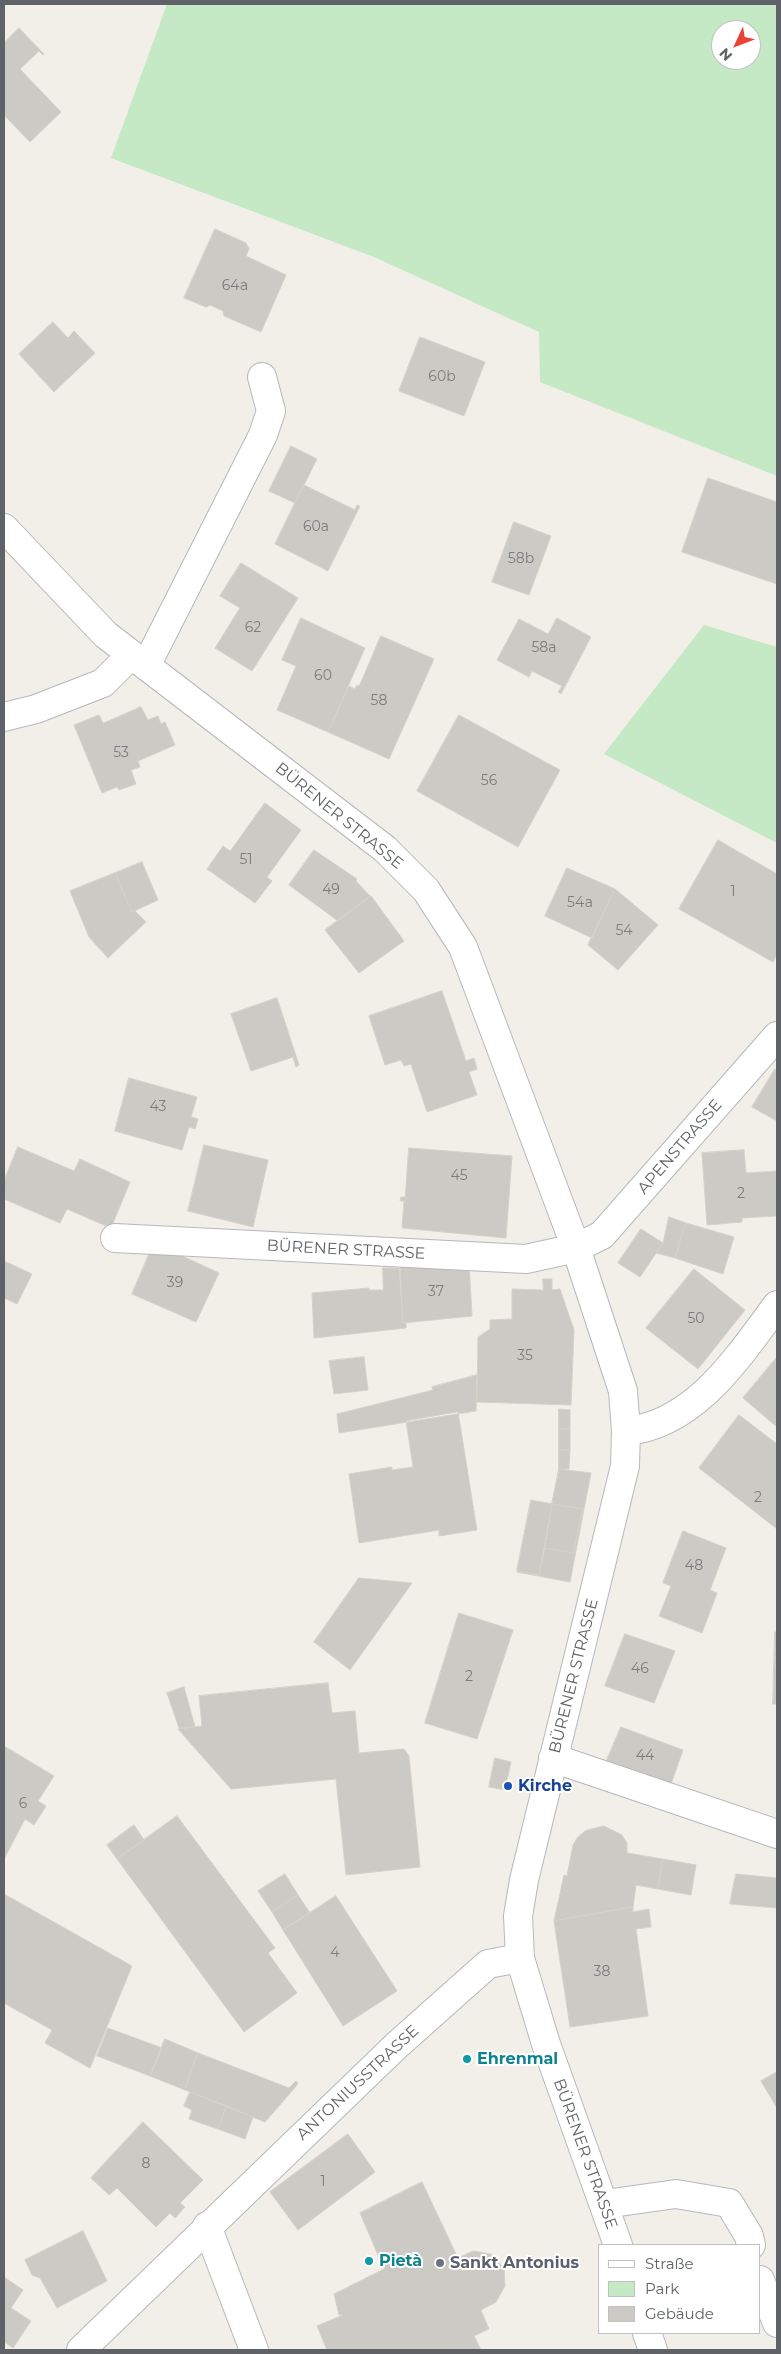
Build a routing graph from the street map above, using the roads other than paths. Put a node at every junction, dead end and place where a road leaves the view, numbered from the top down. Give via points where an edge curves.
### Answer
1 (262, 377) dead end
2 (4, 528) edge
3 (138, 660) junction
4 (4, 717) edge
5 (777, 1036) edge
6 (115, 1238) dead end
7 (576, 1248) junction
8 (777, 1305) edge
9 (626, 1431) junction
10 (553, 1758) junction
11 (777, 1834) edge
12 (520, 1958) junction
13 (605, 2204) junction
14 (207, 2226) junction
15 (618, 2244) edge
16 (751, 2244) edge
17 (761, 2283) edge
18 (777, 2323) edge
19 (647, 2334) edge
20 (81, 2350) edge
21 (254, 2350) edge
22 (653, 2350) edge

1 - 3 street via 271,411 263,435
2 - 3 street, BÜRENER STRASSE via 106,635
3 - 4 street via 103,683 36,709
3 - 7 street, BÜRENER STRASSE via 385,849 426,890 463,947
5 - 7 street, APENSTRASSE via 602,1235
6 - 7 street, BÜRENER STRASSE via 526,1259
7 - 9 street, BÜRENER STRASSE via 623,1391
8 - 9 street via 740,1355 702,1395 669,1419 643,1429
9 - 10 street, BÜRENER STRASSE via 625,1466
10 - 11 street
10 - 12 street, BÜRENER STRASSE via 518,1916
12 - 13 street, BÜRENER STRASSE via 546,2044
12 - 14 street, ANTONIUSSTRASSE via 488,1964 396,2046
13 - 15 street, BÜRENER STRASSE
13 - 16 street via 676,2194 729,2203
14 - 20 street, ANTONIUSSTRASSE
14 - 21 street
17 - 18 street
19 - 22 street

